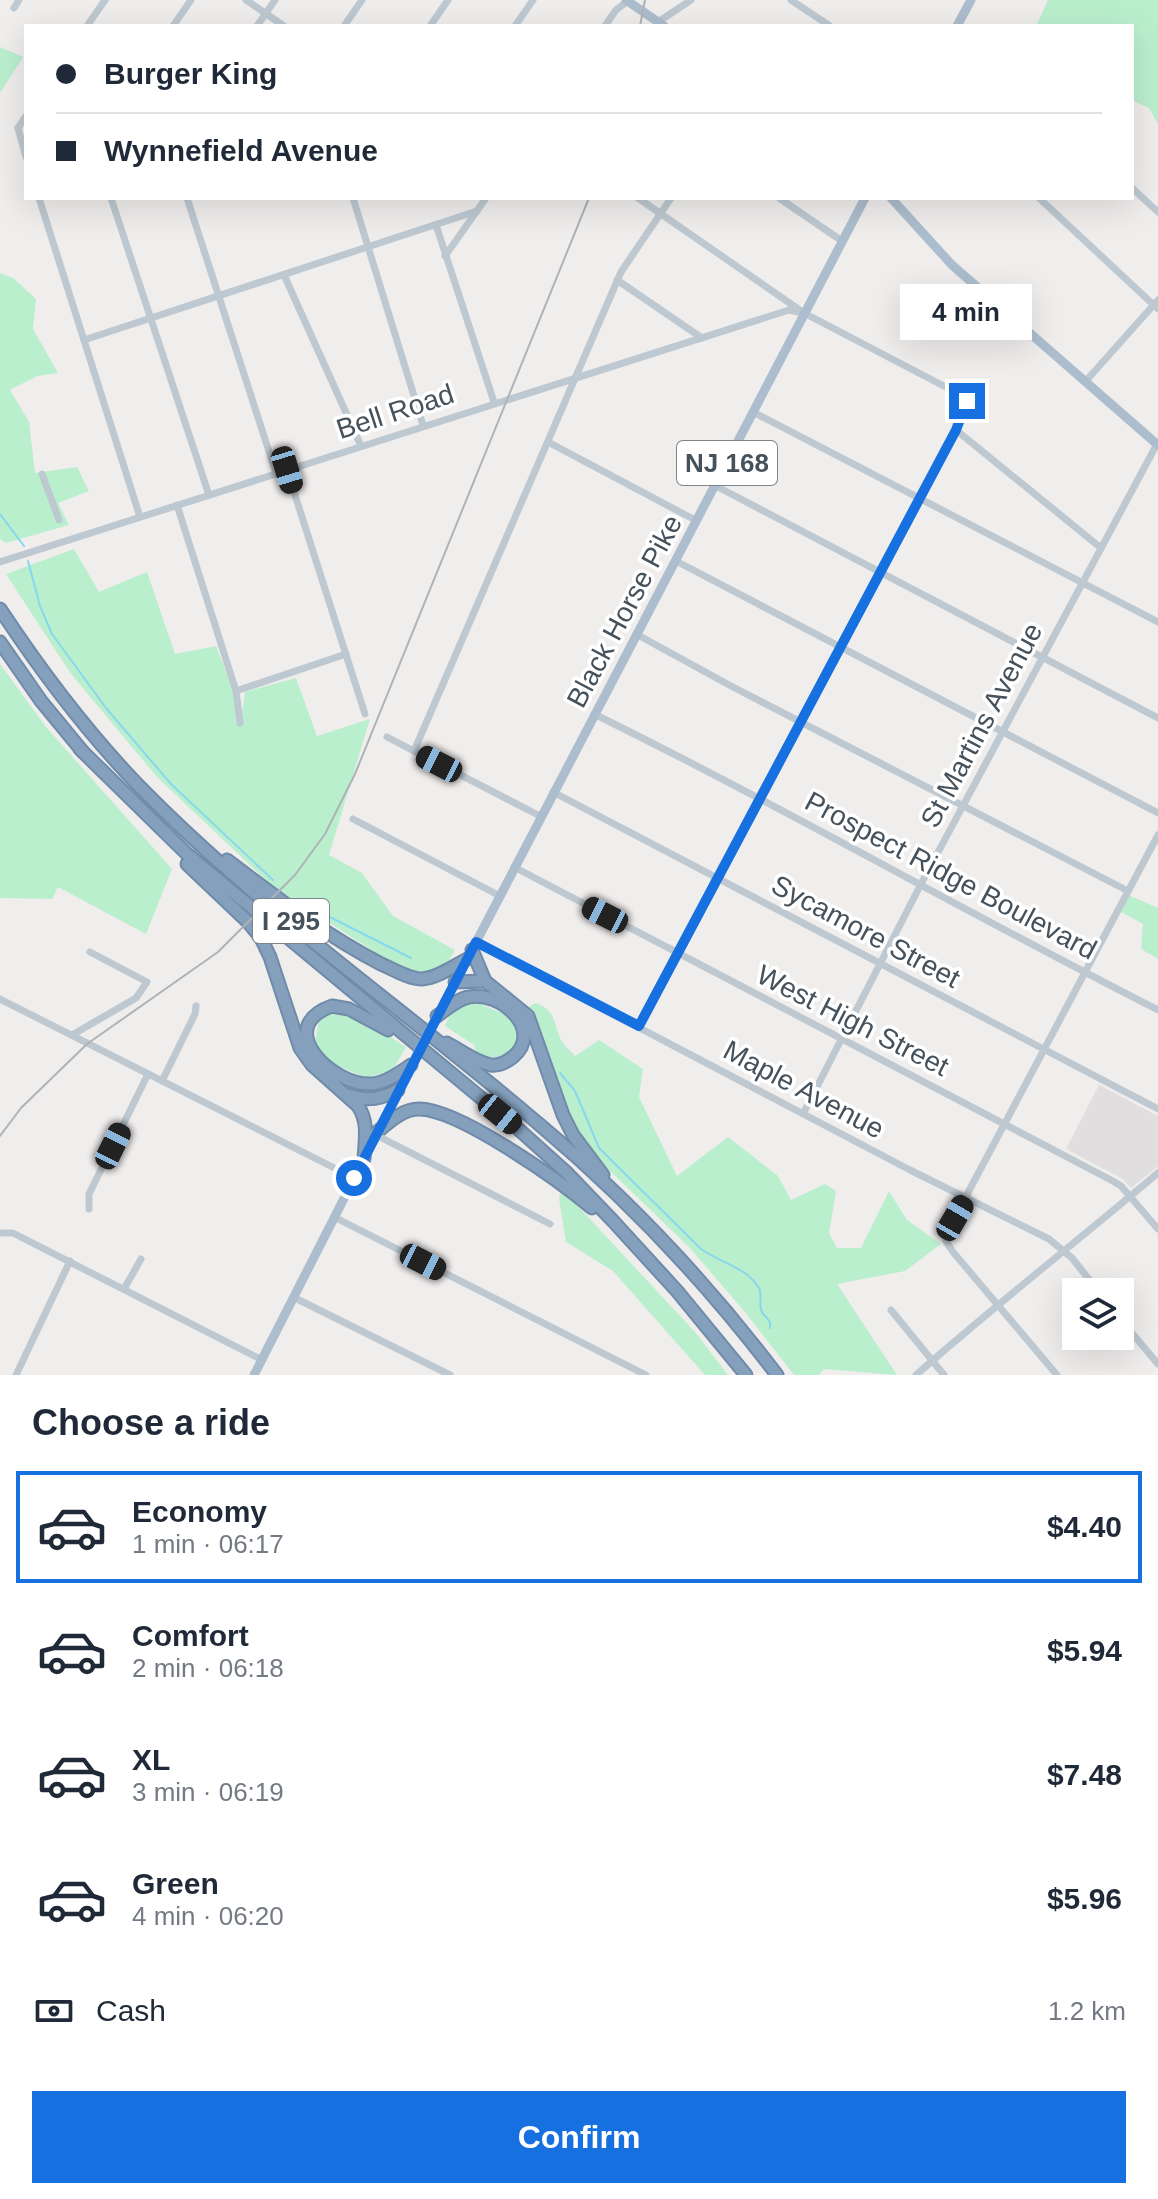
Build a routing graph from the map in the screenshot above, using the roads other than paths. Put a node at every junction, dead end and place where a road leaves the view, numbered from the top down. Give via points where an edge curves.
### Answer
1 (19, 0) edge
2 (105, 0) edge
3 (191, 0) edge
4 (246, 0) edge
5 (275, 0) edge
6 (362, 0) edge
7 (448, 0) edge
8 (533, 0) edge
9 (627, 0) edge
10 (691, 0) edge
11 (791, 0) edge
12 (971, 0) edge
13 (14, 8) dead end
14 (266, 13) junction
15 (88, 24) edge
16 (174, 24) edge
17 (258, 24) edge
18 (281, 24) edge
19 (345, 24) edge
20 (431, 24) edge
21 (516, 24) edge
22 (606, 24) edge
23 (661, 24) edge
24 (827, 24) edge
25 (958, 24) edge
26 (1134, 190) edge
27 (40, 200) edge
28 (112, 200) edge
29 (188, 200) edge
30 (354, 200) edge
31 (485, 200) edge
32 (641, 200) edge
33 (670, 200) edge
34 (782, 200) edge
35 (864, 200) edge
36 (893, 200) edge
37 (1041, 200) edge
38 (477, 211) junction
39 (1158, 212) edge
40 (661, 214) junction
41 (436, 225) junction
42 (842, 241) junction
43 (368, 248) junction
44 (445, 256) junction
45 (284, 275) junction
46 (617, 280) junction
47 (218, 296) junction
48 (1157, 304) edge
49 (804, 313) junction
50 (152, 317) junction
51 (702, 338) junction
52 (84, 340) junction
53 (577, 377) junction
54 (1085, 382) junction
55 (494, 402) junction
56 (753, 412) junction
57 (423, 425) junction
58 (956, 430) junction
59 (548, 442) junction
60 (1158, 445) edge
61 (361, 446) junction
62 (287, 470) junction
63 (276, 473) junction
64 (42, 474) dead end
65 (716, 486) junction
66 (209, 495) junction
67 (919, 497) junction
68 (177, 505) junction
69 (140, 517) junction
70 (59, 520) dead end
71 (697, 521) junction
72 (1101, 548) junction
73 (2, 561) edge
74 (676, 561) junction
75 (880, 572) junction
76 (1082, 583) junction
77 (0, 609) edge
78 (1158, 622) edge
79 (636, 634) junction
80 (0, 642) edge
81 (840, 647) junction
82 (346, 654) junction
83 (1041, 657) junction
84 (236, 691) junction
85 (365, 714) dead end
86 (594, 714) junction
87 (1158, 718) edge
88 (800, 722) junction
89 (240, 723) dead end
90 (1003, 732) junction
91 (387, 737) dead end
92 (80, 749) junction
93 (414, 751) junction
94 (553, 792) junction
95 (760, 798) junction
96 (964, 807) junction
97 (1158, 813) edge
98 (167, 814) junction
99 (540, 816) junction
100 (353, 819) dead end
101 (1158, 835) edge
102 (514, 867) junction
103 (718, 879) junction
104 (921, 884) junction
105 (1128, 891) junction
106 (500, 896) junction
107 (472, 950) junction
108 (90, 952) dead end
109 (679, 954) junction
110 (882, 964) junction
111 (1085, 973) junction
112 (485, 981) junction
113 (455, 982) junction
114 (0, 999) edge
115 (196, 1006) dead end
116 (1158, 1010) edge
117 (437, 1016) junction
118 (408, 1017) junction
119 (639, 1026) junction
120 (72, 1035) junction
121 (843, 1039) junction
122 (1045, 1050) junction
123 (414, 1061) junction
124 (148, 1074) junction
125 (453, 1076) junction
126 (162, 1081) junction
127 (341, 1090) junction
128 (398, 1090) junction
129 (1158, 1109) edge
130 (803, 1114) junction
131 (1006, 1124) junction
132 (376, 1134) junction
133 (364, 1159) junction
134 (1158, 1173) edge
135 (354, 1178) junction
136 (619, 1197) junction
137 (1130, 1197) junction
138 (966, 1199) junction
139 (89, 1209) dead end
140 (334, 1217) junction
141 (613, 1221) junction
142 (550, 1224) dead end
143 (1158, 1229) edge
144 (0, 1233) edge
145 (1065, 1251) junction
146 (141, 1259) dead end
147 (70, 1261) junction
148 (1087, 1278) edge
149 (124, 1289) junction
150 (293, 1297) junction
151 (996, 1304) junction
152 (891, 1310) dead end
153 (1134, 1336) edge
154 (262, 1360) junction
155 (932, 1361) junction
156 (1158, 1364) edge
157 (16, 1375) edge
158 (255, 1375) edge
159 (450, 1375) edge
160 (646, 1375) edge
161 (746, 1375) edge
162 (777, 1375) edge
163 (916, 1375) edge
164 (944, 1375) edge
165 (1057, 1375) edge

1 - 13 street
2 - 15 street
3 - 16 street
4 - 14 street
5 - 14 street
6 - 19 street
7 - 20 street
8 - 21 street
9 - 22 street
9 - 23 main road
10 - 23 street
11 - 24 street
12 - 25 main road
14 - 17 street
14 - 18 street
26 - 39 street
27 - 52 street
28 - 50 street
29 - 47 street
30 - 43 street
31 - 38 street
32 - 40 street
33 - 40 street
34 - 42 street
35 - 42 main road, Black Horse Pike / NJ 168
36 - 54 main road via 952,265
37 - 48 street
38 - 41 street
38 - 44 street
40 - 46 street
40 - 49 street
41 - 43 street
41 - 44 street
42 - 49 main road, Black Horse Pike / NJ 168
43 - 45 street
43 - 57 street
44 - 55 street
45 - 47 street
45 - 61 street
46 - 51 street
46 - 53 street
47 - 50 street
47 - 63 street
48 - 54 street
49 - 51 street, Bell Road via 789,310
49 - 56 main road, Black Horse Pike / NJ 168
49 - 58 street via 961,395 967,401
50 - 52 street
50 - 66 street
51 - 53 street, Bell Road
52 - 69 street
53 - 55 street, Bell Road
53 - 59 street
54 - 60 main road
55 - 57 street, Bell Road
56 - 65 main road, Black Horse Pike / NJ 168
56 - 67 street
57 - 61 street, Bell Road
58 - 67 street
58 - 72 street
59 - 71 street
59 - 93 street
60 - 72 street, St Martins Avenue
61 - 62 street, Bell Road
62 - 63 street, Bell Road
62 - 82 street
63 - 66 street, Bell Road
64 - 70 street
65 - 71 main road, Black Horse Pike / NJ 168
65 - 75 street
66 - 68 street, Bell Road
67 - 75 street
67 - 76 street
68 - 69 street, Bell Road
68 - 84 street
69 - 73 street, Bell Road
71 - 74 main road, Black Horse Pike / NJ 168
72 - 76 street, St Martins Avenue
74 - 79 main road, Black Horse Pike / NJ 168
74 - 81 street
75 - 81 street
75 - 83 street
76 - 78 street
76 - 83 street, St Martins Avenue
77 - 98 highway, I 295 via 79,719
79 - 86 main road, Black Horse Pike / NJ 168
79 - 88 street
80 - 92 highway, I 295
81 - 88 street
81 - 90 street
82 - 84 street
82 - 85 street
83 - 87 street
83 - 90 street, St Martins Avenue
84 - 89 street
86 - 94 main road, Black Horse Pike / NJ 168
86 - 95 street, Prospect Ridge Boulevard
88 - 95 street
88 - 96 street
90 - 96 street, St Martins Avenue
90 - 97 street
91 - 93 street
92 - 125 highway, I 295 via 186,853
92 - 127 highway via 121,799 261,938 300,1048
93 - 99 street
94 - 99 main road, Black Horse Pike / NJ 168
94 - 103 street, Sycamore Street
95 - 103 street
95 - 104 street, Prospect Ridge Boulevard
96 - 104 street, St Martins Avenue
96 - 105 street
98 - 107 highway via 314,925 398,972 420,979 442,972
98 - 118 highway, I 295
99 - 102 main road, Black Horse Pike / NJ 168
100 - 106 street
101 - 105 street
102 - 106 main road, Black Horse Pike / NJ 168
102 - 109 street, West High Street
103 - 109 street
103 - 110 street, Sycamore Street
104 - 110 street, St Martins Avenue
104 - 111 street, Prospect Ridge Boulevard
105 - 111 street
106 - 107 main road, Black Horse Pike / NJ 168
107 - 112 highway
107 - 113 main road, NJ 168
107 - 119 street, Maple Avenue
108 - 120 street via 147,982 136,998
109 - 119 street
109 - 121 street, West High Street
110 - 121 street, St Martins Avenue
110 - 122 street, Sycamore Street
111 - 116 street, Prospect Ridge Boulevard
111 - 122 street
112 - 113 highway
112 - 136 highway via 528,1016 573,1135
113 - 117 main road, NJ 168
114 - 120 street
115 - 126 street
117 - 118 highway via 465,997 498,1001 520,1021 523,1046 509,1061 492,1065
117 - 123 main road, NJ 168, bridge
118 - 136 highway, I 295 via 541,1125
119 - 130 street, Maple Avenue
120 - 124 street
121 - 130 street, St Martins Avenue
121 - 131 street, West High Street
122 - 129 street, Sycamore Street
122 - 131 street
123 - 125 highway via 385,1081 351,1080 313,1054 307,1033 325,1008 349,1009
123 - 128 main road, NJ 168
124 - 126 street
124 - 139 street via 89,1194
125 - 141 highway, I 295 via 534,1142
126 - 135 street
127 - 128 highway via 370,1099
127 - 133 highway via 363,1114
128 - 132 main road, NJ 168
130 - 138 street, Maple Avenue
131 - 137 street, West High Street via 1111,1180
131 - 138 street
132 - 133 main road, NJ 168
132 - 141 highway via 396,1117 417,1109 451,1118 518,1153
132 - 142 street
133 - 135 main road, NJ 168
134 - 137 street
135 - 140 main road, NJ 168
136 - 162 highway, I 295 via 675,1254
137 - 143 street, West High Street
137 - 145 street
138 - 145 street, Maple Avenue
138 - 151 street via 946,1241
140 - 150 main road, NJ 168
140 - 160 street
141 - 161 highway, I 295
144 - 147 street via 13,1233
145 - 148 street, Maple Avenue
145 - 151 street
146 - 149 street
147 - 149 street
147 - 157 street
149 - 154 street
150 - 154 main road, NJ 168
150 - 159 street
151 - 155 street
151 - 165 street
152 - 155 street
153 - 156 street
154 - 158 main road, NJ 168
155 - 163 street
155 - 164 street

